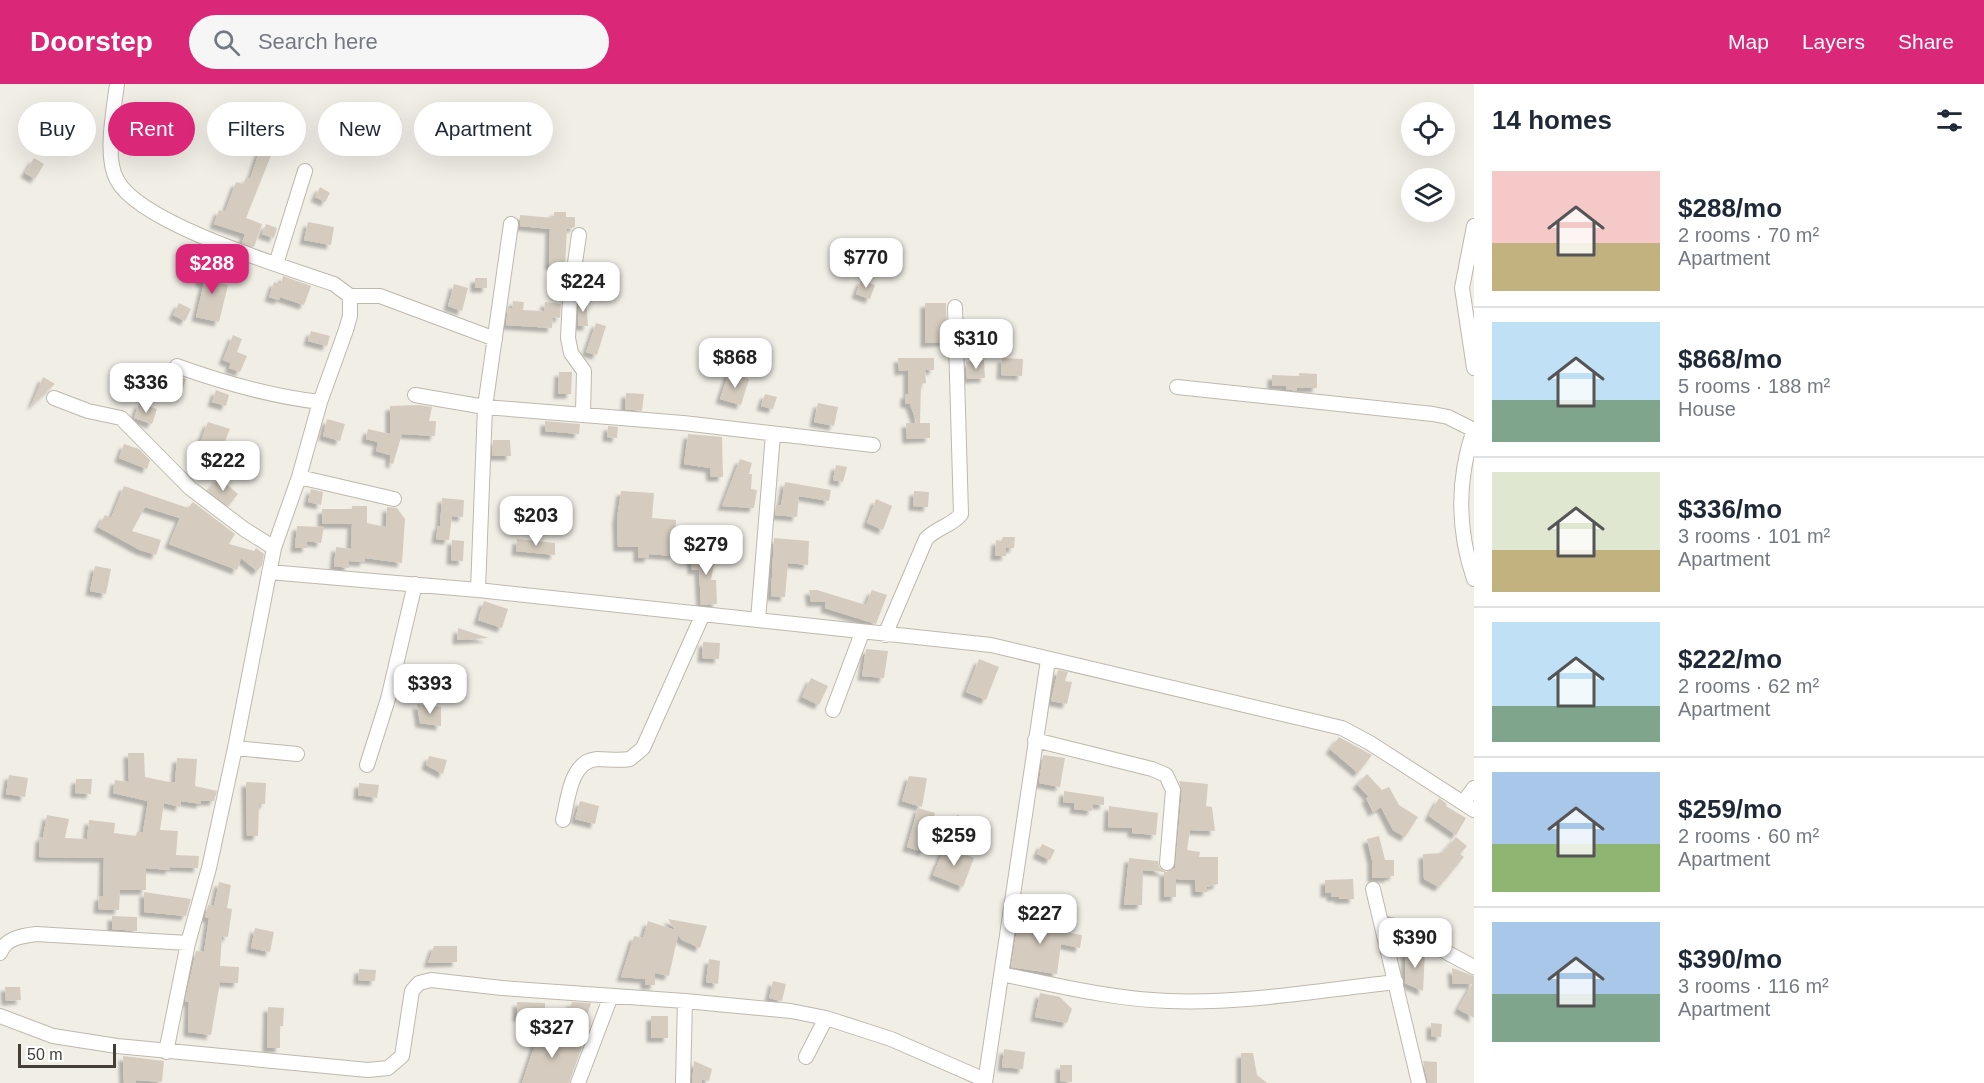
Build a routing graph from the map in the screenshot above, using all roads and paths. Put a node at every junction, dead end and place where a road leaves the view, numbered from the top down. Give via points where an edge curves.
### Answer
1 (117, 84) edge
2 (305, 171) dead end
3 (511, 224) dead end
4 (1474, 226) edge
5 (579, 235) dead end
6 (276, 264) junction
7 (350, 296) junction
8 (955, 307) dead end
9 (495, 339) junction
10 (177, 366) dead end
11 (1474, 368) edge
12 (1177, 387) dead end
13 (416, 395) dead end
14 (54, 398) dead end
15 (320, 402) junction
16 (485, 407) junction
17 (583, 414) junction
18 (1474, 430) edge
19 (773, 434) junction
20 (873, 445) dead end
21 (299, 477) junction
22 (394, 499) dead end
23 (274, 548) junction
24 (269, 572) junction
25 (1474, 579) edge
26 (415, 584) junction
27 (478, 590) junction
28 (703, 614) junction
29 (758, 620) junction
30 (862, 633) junction
31 (885, 635) junction
32 (1048, 660) junction
33 (833, 710) dead end
34 (1035, 740) junction
35 (235, 748) junction
36 (297, 754) dead end
37 (367, 765) dead end
38 (1474, 788) edge
39 (1468, 806) edge
40 (563, 820) dead end
41 (1167, 864) dead end
42 (1373, 889) dead end
43 (1382, 923) junction
44 (188, 943) junction
45 (0, 953) edge
46 (1474, 967) edge
47 (1001, 974) junction
48 (1396, 982) junction
49 (610, 996) junction
50 (685, 1001) junction
51 (0, 1016) edge
52 (826, 1018) junction
53 (166, 1052) junction
54 (806, 1057) dead end
55 (985, 1082) edge
56 (578, 1083) edge
57 (683, 1083) edge
58 (1419, 1083) edge

1 - 6 street via 111,147 116,178 122,188 180,227
2 - 6 street
3 - 9 street
4 - 11 street via 1462,288
5 - 17 street via 568,338 571,353 584,371
6 - 7 street via 334,284
7 - 9 street via 380,296
7 - 15 street via 350,316
8 - 31 street via 961,514 926,539
9 - 16 street
10 - 15 street via 264,394
12 - 18 street via 1433,414
13 - 16 street
14 - 23 street via 121,418 190,488
15 - 21 street
16 - 17 street
16 - 27 street
17 - 19 street
18 - 25 street via 1465,457 1461,500 1463,543
19 - 20 street
19 - 29 street
21 - 22 street
21 - 23 street
23 - 24 street
24 - 26 street
24 - 35 street
26 - 27 street
26 - 37 street via 388,699
27 - 28 street
28 - 29 street
28 - 40 street via 643,748 630,759 597,759 580,766
29 - 30 street
30 - 31 street
30 - 33 street
31 - 32 street via 991,645
32 - 34 street
32 - 39 street via 1342,728
34 - 41 street via 1166,775 1173,790
34 - 47 street
35 - 36 street
35 - 44 street
38 - 39 street
42 - 43 street
43 - 46 street via 1399,927
43 - 48 street
44 - 45 street via 36,934 13,939
44 - 53 street
47 - 48 street via 1127,999 1169,1001 1267,997
47 - 55 street
48 - 58 street
49 - 50 street
49 - 53 street via 431,980 419,983 409,1001 402,1056 388,1068 368,1070
49 - 56 street
50 - 52 street
50 - 57 street
51 - 53 street via 59,1038
52 - 54 street
52 - 55 street via 891,1039

